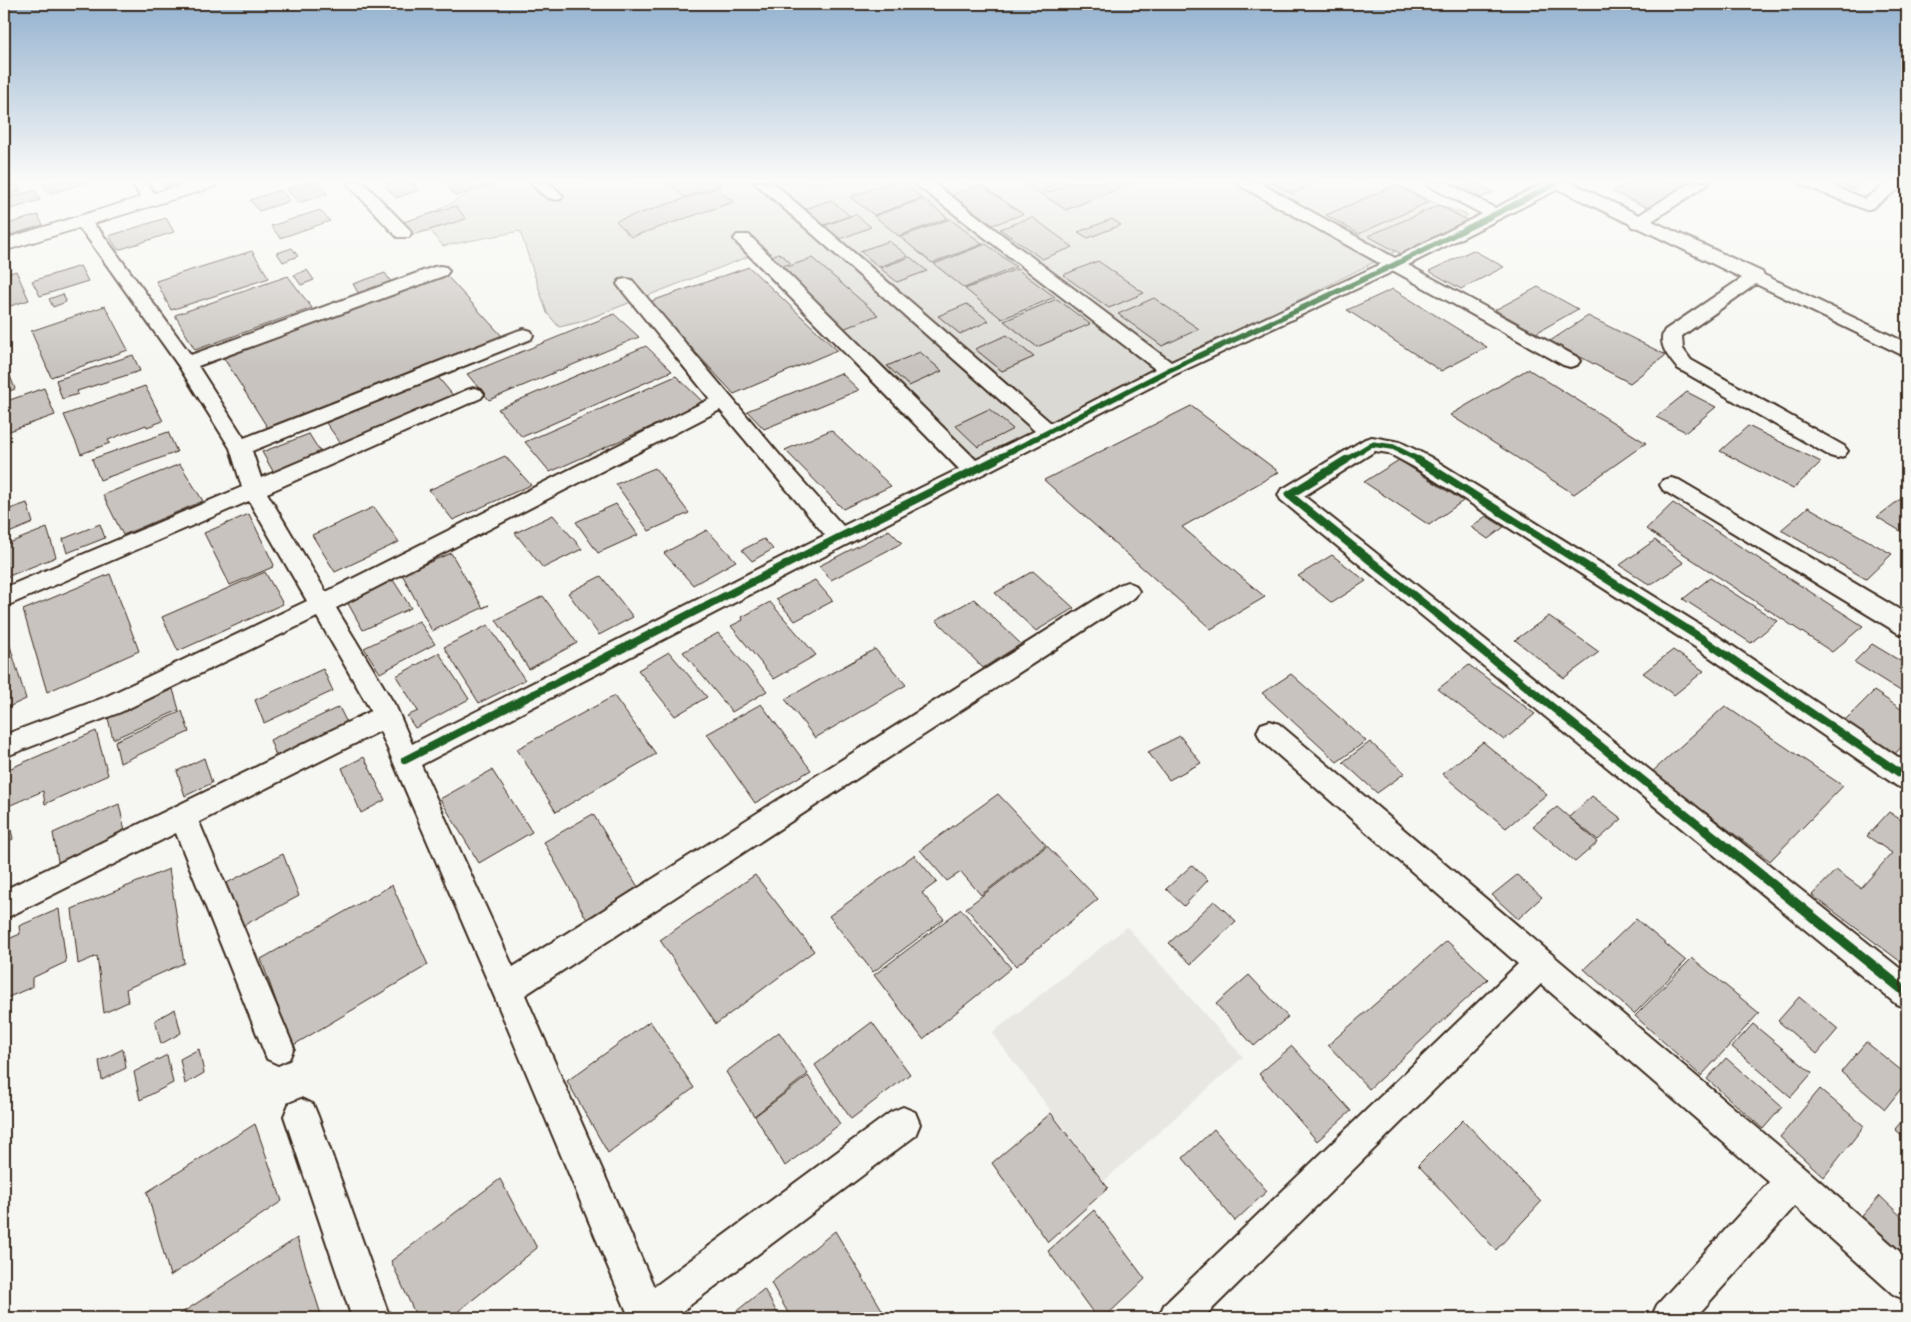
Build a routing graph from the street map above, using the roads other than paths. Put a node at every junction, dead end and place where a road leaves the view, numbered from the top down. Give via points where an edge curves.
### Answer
1 (99, 244) edge
2 (747, 244) edge
3 (833, 244) edge
4 (1003, 244) edge
5 (1356, 244) edge
6 (1436, 244) edge
7 (1684, 244) edge
8 (1394, 265) junction
9 (440, 271) dead end
10 (1756, 276) junction
11 (626, 284) dead end
12 (524, 335) dead end
13 (1907, 350) edge
14 (1570, 361) dead end
15 (187, 363) junction
16 (1169, 370) junction
17 (474, 394) dead end
18 (724, 400) junction
19 (1049, 433) junction
20 (240, 448) junction
21 (1837, 451) dead end
22 (973, 470) junction
23 (1671, 485) dead end
24 (254, 490) junction
25 (840, 537) junction
26 (1127, 591) dead end
27 (4, 598) edge
28 (323, 604) junction
29 (1907, 626) edge
30 (388, 715) junction
31 (1270, 732) dead end
32 (4, 746) edge
33 (405, 760) junction
34 (1907, 778) edge
35 (183, 816) junction
36 (4, 906) edge
37 (1539, 964) junction
38 (507, 989) junction
39 (1907, 993) edge
40 (278, 1048) dead end
41 (300, 1116) dead end
42 (903, 1124) dead end
43 (1794, 1181) junction
44 (1907, 1282) edge
45 (646, 1317) edge
46 (371, 1318) edge
47 (1177, 1318) edge
48 (1670, 1318) edge

1 - 15 street
2 - 22 street
3 - 19 street
4 - 16 street
5 - 8 street
6 - 8 street
7 - 10 street
8 - 14 street
8 - 16 street
9 - 15 street
10 - 13 street
10 - 21 street via 1672,334 1673,349 1684,364 1698,373
11 - 18 street
12 - 20 street
15 - 20 street
16 - 19 street
17 - 24 street
18 - 25 street
18 - 28 street
19 - 22 street
20 - 24 street
22 - 25 street
23 - 29 street
24 - 27 street
24 - 28 street
25 - 33 street
26 - 38 street
28 - 30 street
28 - 32 street via 112,705
30 - 33 street
30 - 35 street
31 - 37 street
33 - 38 street
34 - 39 street via 1704,640 1422,462 1393,447 1372,444 1288,495
35 - 36 street
35 - 40 street
37 - 43 street
37 - 47 street
38 - 45 street
41 - 46 street
42 - 45 street
43 - 44 street
43 - 48 street

